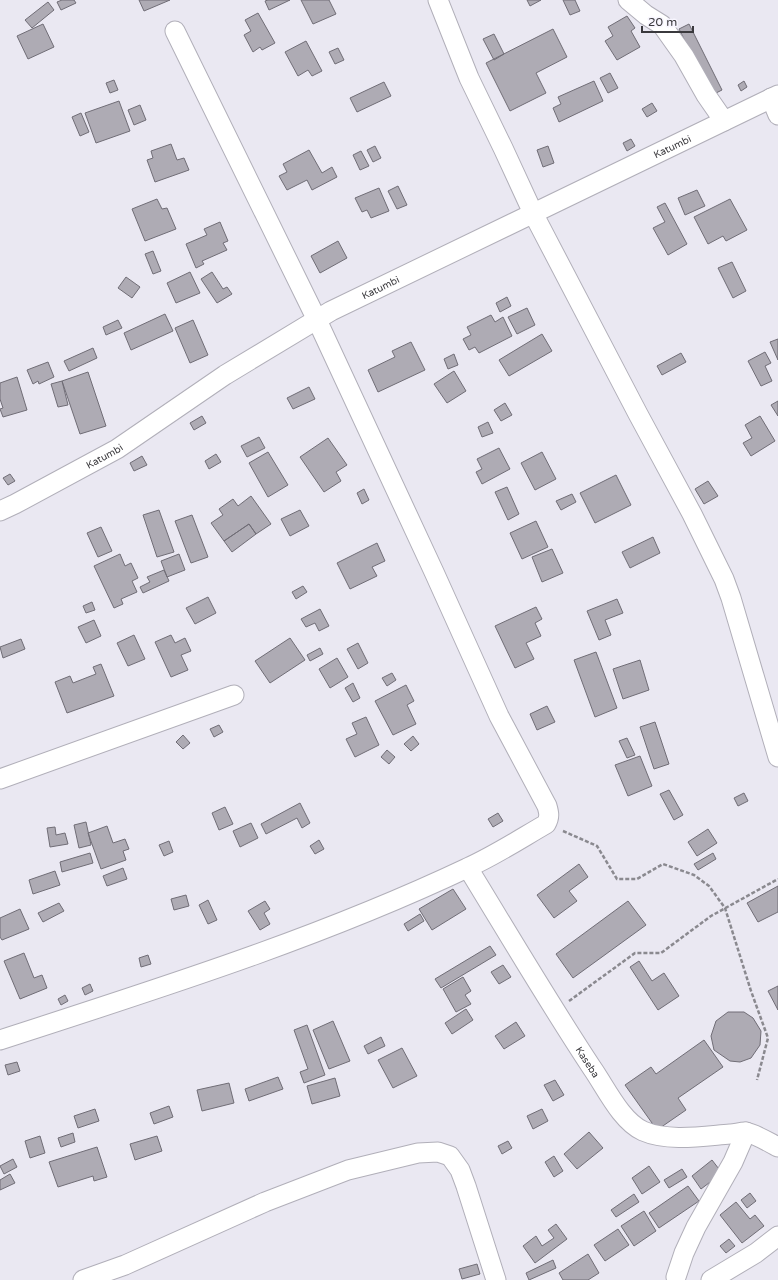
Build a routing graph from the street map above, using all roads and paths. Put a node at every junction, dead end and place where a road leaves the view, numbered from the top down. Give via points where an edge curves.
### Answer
1 (438, 0) edge
2 (628, 0) edge
3 (175, 31) dead end
4 (776, 103) edge
5 (724, 121) junction
6 (533, 213) junction
7 (317, 320) junction
8 (0, 511) edge
9 (234, 695) dead end
10 (778, 757) edge
11 (0, 779) edge
12 (546, 824) junction
13 (468, 868) junction
14 (778, 879) edge
15 (725, 908) junction
16 (556, 1010) junction
17 (0, 1040) edge
18 (757, 1080) dead end
19 (746, 1132) junction
20 (778, 1148) edge
21 (778, 1236) edge
22 (673, 1279) edge
23 (83, 1280) edge
24 (496, 1280) edge
25 (711, 1280) edge

1 - 6 street via 469,78
2 - 5 street via 662,25
3 - 7 street
4 - 5 street, Katumbi
5 - 6 street, Katumbi
6 - 7 street, Katumbi
6 - 10 street via 692,514 724,580 734,605
7 - 8 street, Katumbi via 225,376 117,449
7 - 12 street via 499,716 547,806 549,819
9 - 11 street
12 - 13 street
12 - 15 path via 597,846 617,878 637,880 663,864 694,874 709,886
13 - 16 street, Kaseba
13 - 17 street via 287,943
14 - 15 path
15 - 16 path via 661,953 635,953
15 - 18 path via 768,1038
16 - 19 street, Kaseba via 631,1123 654,1135 670,1137
19 - 20 street, Kaseba
19 - 22 street via 733,1162 696,1227
21 - 25 street via 756,1253
23 - 24 street via 125,1265 265,1202 348,1170 418,1153 438,1152 450,1156 460,1170

